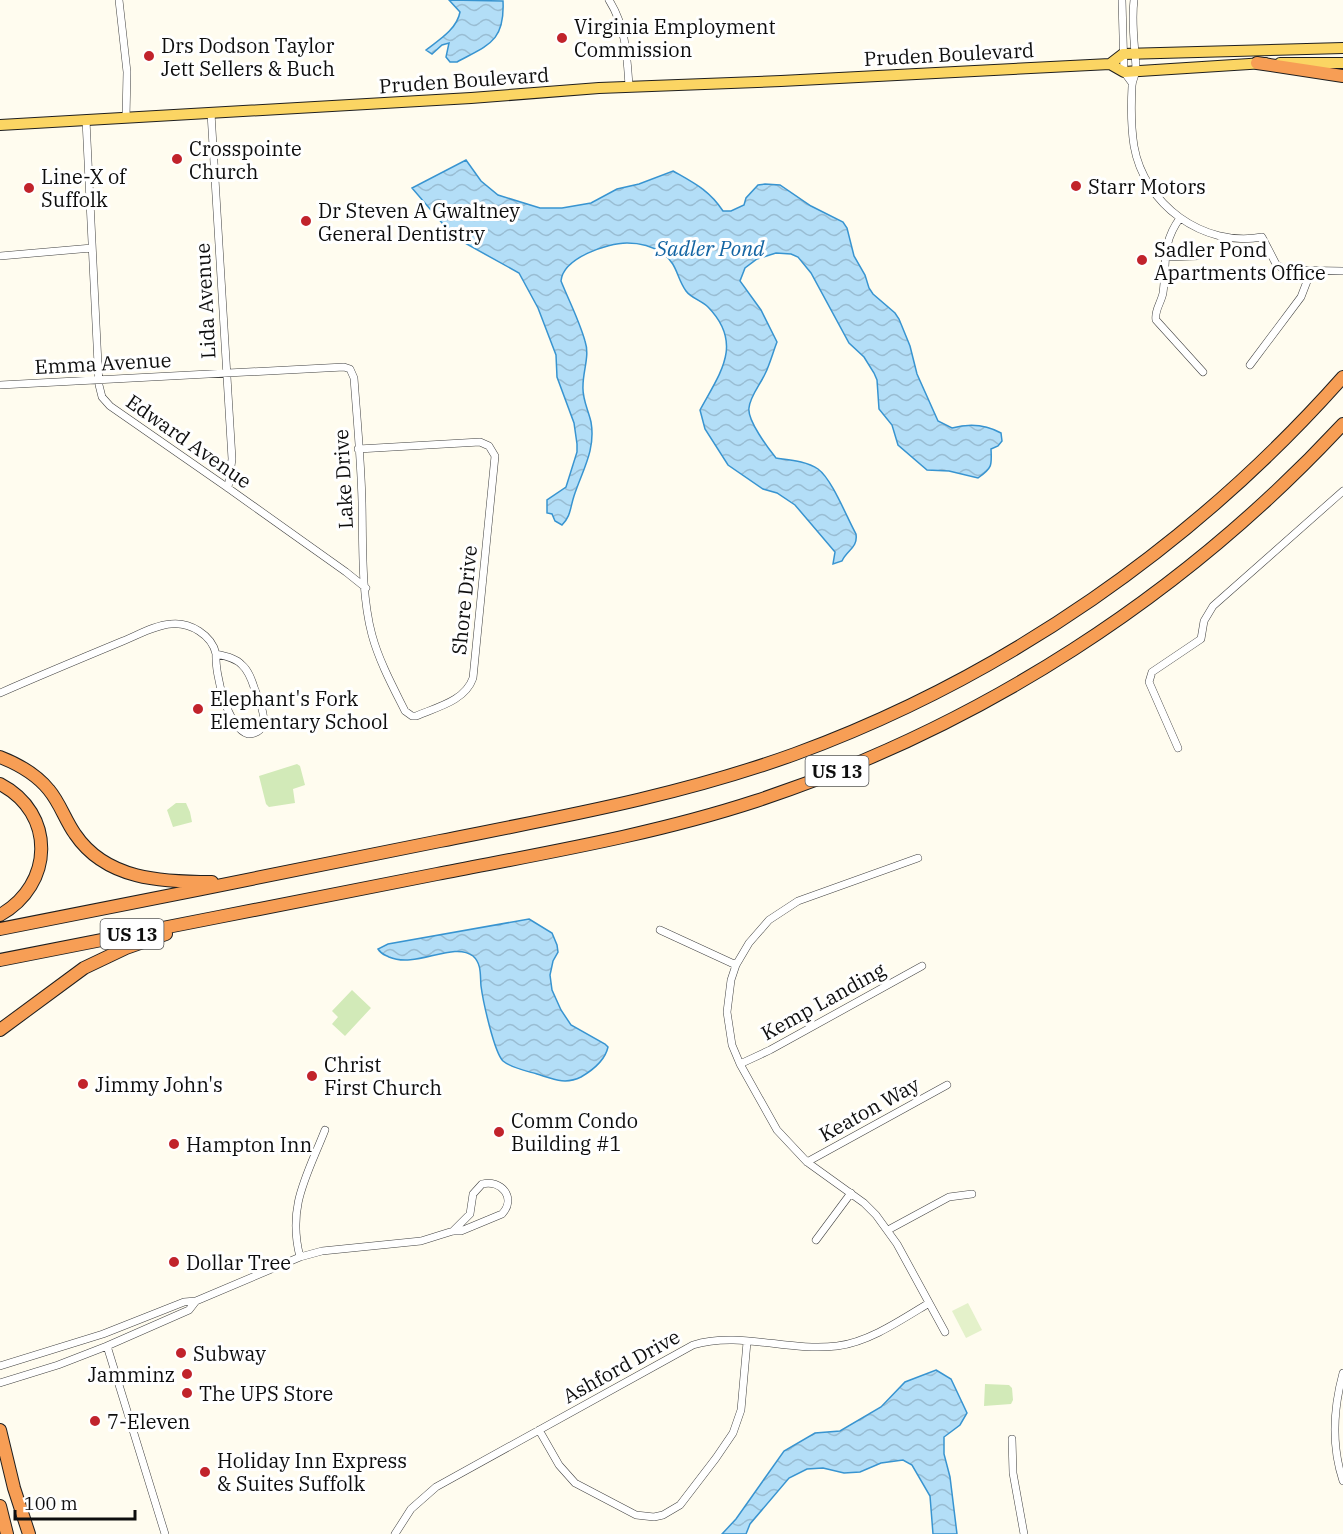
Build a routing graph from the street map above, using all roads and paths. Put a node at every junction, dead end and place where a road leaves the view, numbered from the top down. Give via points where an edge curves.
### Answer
1 (119, 0) edge
2 (609, 0) edge
3 (1122, 0) edge
4 (1134, 0) edge
5 (1343, 48) edge
6 (1129, 54) junction
7 (1257, 63) junction
8 (1343, 63) edge
9 (1110, 64) junction
10 (1136, 71) junction
11 (1124, 72) junction
12 (1343, 76) edge
13 (1132, 84) junction
14 (629, 86) junction
15 (210, 113) junction
16 (126, 118) junction
17 (86, 120) junction
18 (0, 125) edge
19 (1180, 218) junction
20 (92, 248) junction
21 (0, 255) edge
22 (1198, 256) dead end
23 (1165, 257) junction
24 (1311, 271) junction
25 (1343, 271) edge
26 (1250, 365) dead end
27 (1343, 366) edge
28 (350, 369) joint
29 (1203, 372) dead end
30 (226, 373) junction
31 (1343, 376) edge
32 (99, 379) junction
33 (0, 385) edge
34 (1343, 426) edge
35 (358, 449) junction
36 (1265, 458) junction
37 (228, 488) junction
38 (1343, 491) edge
39 (366, 588) junction
40 (216, 654) junction
41 (0, 693) edge
42 (1178, 748) dead end
43 (0, 757) edge
44 (0, 784) edge
45 (918, 858) dead end
46 (237, 882) junction
47 (263, 908) junction
48 (0, 915) edge
49 (0, 929) edge
50 (660, 930) dead end
51 (0, 960) edge
52 (736, 965) junction
53 (922, 966) dead end
54 (0, 1030) edge
55 (740, 1064) junction
56 (947, 1085) dead end
57 (325, 1130) dead end
58 (807, 1162) junction
59 (851, 1193) junction
60 (972, 1194) dead end
61 (888, 1230) junction
62 (453, 1231) junction
63 (816, 1240) dead end
64 (300, 1257) junction
65 (196, 1301) junction
66 (929, 1303) junction
67 (945, 1332) dead end
68 (747, 1342) junction
69 (107, 1346) junction
70 (0, 1366) edge
71 (1343, 1373) edge
72 (0, 1383) edge
73 (0, 1430) edge
74 (539, 1430) junction
75 (1012, 1439) dead end
76 (1343, 1481) edge
77 (0, 1506) edge
78 (7, 1534) edge
79 (29, 1534) edge
80 (165, 1534) edge
81 (395, 1534) edge
82 (1024, 1534) edge

1 - 16 street via 127,72
2 - 14 street via 621,21
3 - 6 street
4 - 6 street
5 - 6 main road
6 - 9 main road
6 - 10 street
6 - 11 street
7 - 8 main road
7 - 10 main road
7 - 12 highway
9 - 11 main road
9 - 14 main road, Pruden Boulevard
10 - 11 main road
10 - 13 street
11 - 13 street
13 - 19 street via 1138,162 1150,187
14 - 15 main road, Pruden Boulevard
15 - 16 main road, Pruden Boulevard
15 - 30 street, Lida Avenue
16 - 17 main road, Pruden Boulevard
17 - 18 main road, Pruden Boulevard
17 - 20 street, Edward Avenue
19 - 23 street via 1169,235
19 - 24 street via 1219,236 1262,237 1280,268
20 - 21 street
20 - 32 street, Edward Avenue
22 - 23 street
23 - 29 street via 1163,294 1156,320
24 - 25 street
24 - 26 street via 1301,297
27 - 36 highway
28 - 30 street, Emma Avenue
28 - 35 street, Lake Drive via 354,378
30 - 32 street, Emma Avenue
30 - 37 street, Lida Avenue via 232,459
31 - 36 highway, US 13
32 - 33 street, Emma Avenue
32 - 37 street, Edward Avenue via 102,397 110,406
34 - 47 highway, US 13 via 1226,538 1134,610 994,698 896,747 758,800 617,839
35 - 39 street, Lake Drive
35 - 39 street, Shore Drive via 471,442 486,444 493,451 494,478 473,678 462,695 416,716 405,711 373,638
36 - 46 highway, US 13 via 1180,533 1069,615 966,677 849,733 756,768 670,794
37 - 39 street, Edward Avenue
38 - 42 street via 1213,606 1204,621 1201,639 1152,672 1149,682
40 - 40 street via 217,679 237,726 248,734 257,732 265,716 247,670 239,662
40 - 41 street via 211,642 199,631 172,624
43 - 46 highway via 28,771 49,790 76,836 109,865 152,879
44 - 48 highway via 14,792 31,812 41,848 33,884 19,903
45 - 52 street via 784,909 758,931
46 - 49 highway, US 13
47 - 51 highway, US 13
47 - 54 highway via 148,940 104,957 68,978
50 - 52 street
52 - 55 street via 727,1012 732,1045
53 - 55 street, Kemp Landing
55 - 58 street via 777,1130
56 - 58 street, Keaton Way
57 - 64 street via 296,1203
58 - 59 street
59 - 61 street
59 - 63 street
60 - 61 street via 949,1197
61 - 66 street
62 - 62 street via 502,1214 508,1205 504,1188 494,1183 482,1184 474,1194 470,1214
62 - 64 street via 421,1241 321,1251
64 - 65 street
65 - 69 street via 189,1310
65 - 70 street
66 - 67 street
66 - 68 street, Ashford Drive via 854,1343 812,1347
68 - 74 street, Ashford Drive via 716,1340 693,1345
68 - 74 street via 741,1410 733,1433 680,1505 663,1515 636,1515 575,1483 559,1465
69 - 72 street
69 - 80 street
71 - 76 street via 1334,1424
73 - 79 highway
74 - 81 street, Ashford Drive via 429,1492 411,1509
75 - 82 street via 1013,1473
77 - 78 highway

